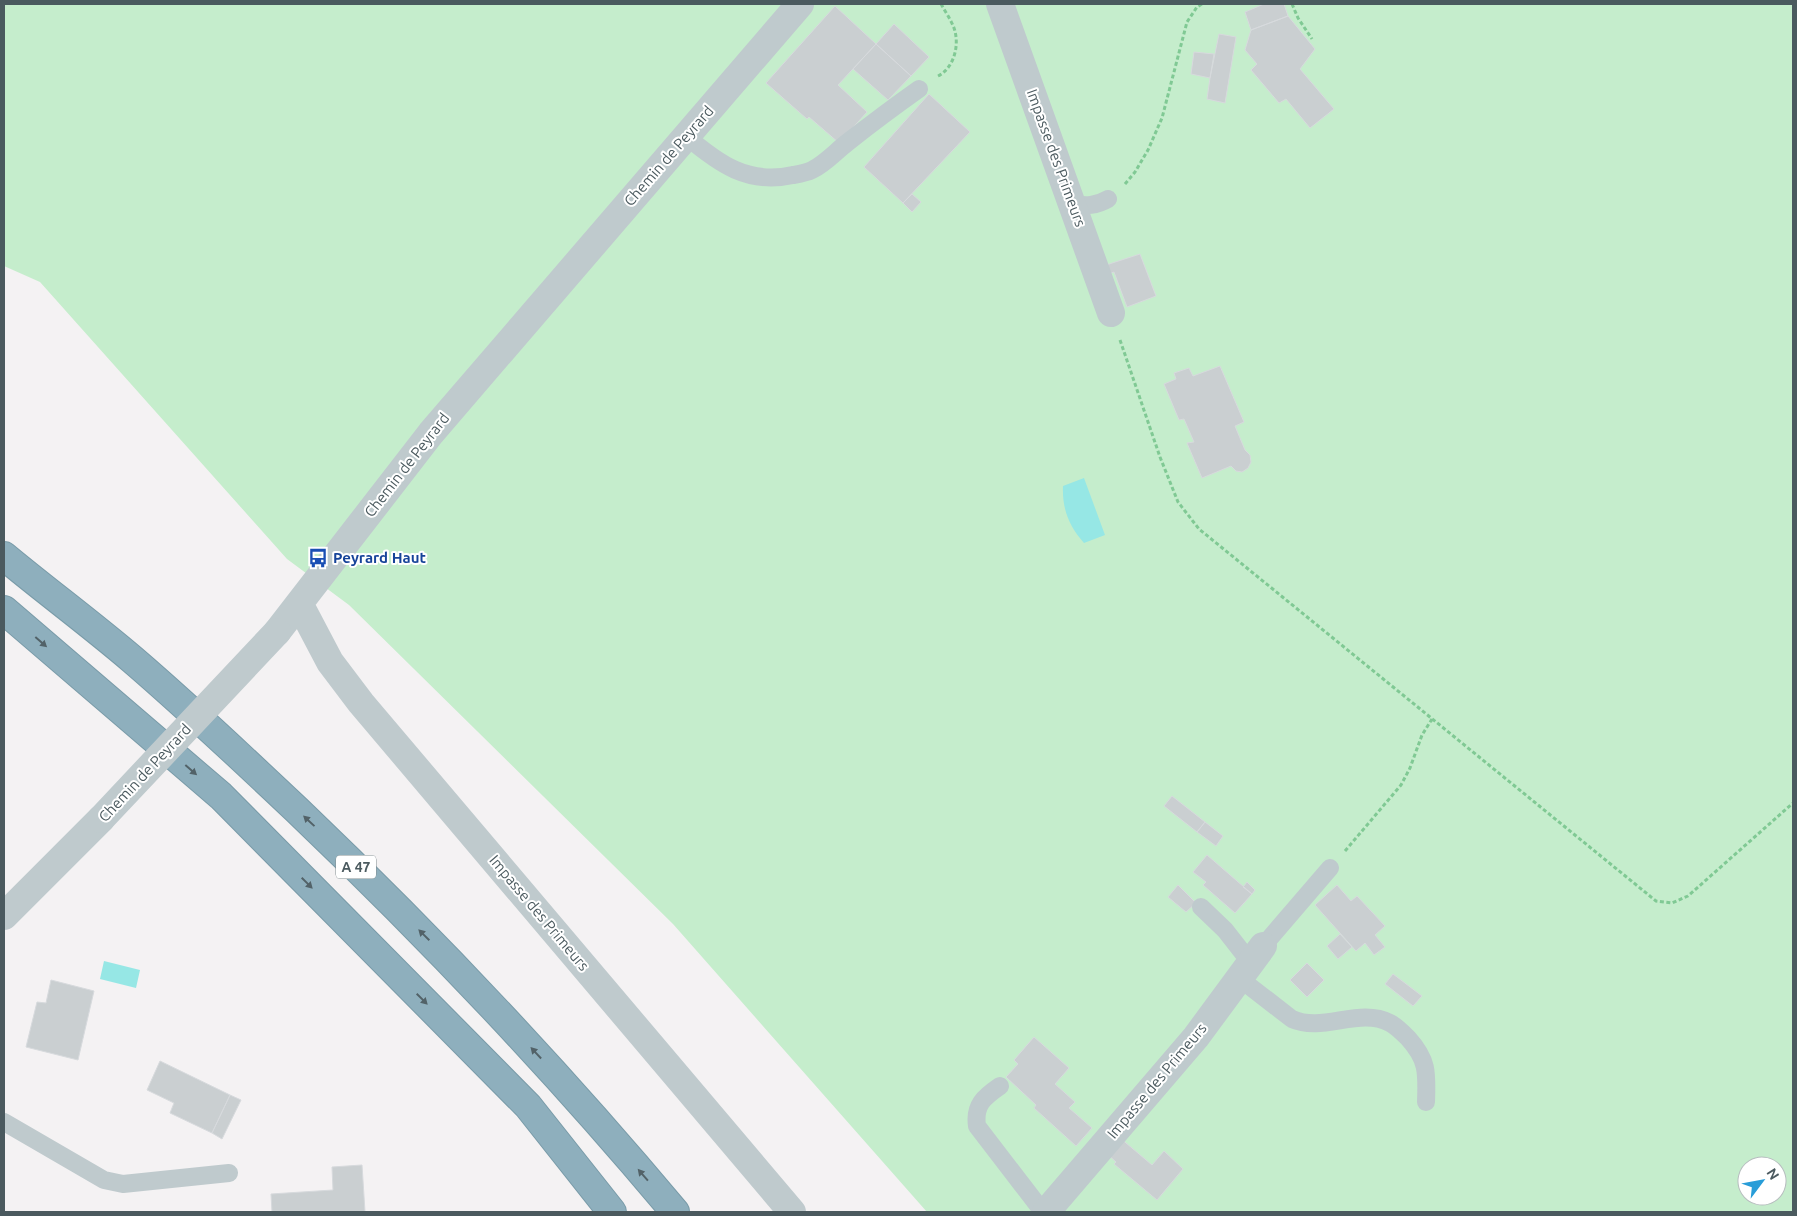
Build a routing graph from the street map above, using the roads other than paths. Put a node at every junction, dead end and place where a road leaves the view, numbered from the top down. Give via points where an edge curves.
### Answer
1 (800, 4) edge
2 (1000, 4) edge
3 (918, 89) road end
4 (686, 136) junction
5 (1108, 198) road end
6 (1072, 204) junction
7 (1111, 313) road end
8 (4, 556) edge
9 (300, 604) junction
10 (4, 610) edge
11 (1330, 868) road end
12 (1201, 907) dead end
13 (4, 916) edge
14 (1250, 962) junction
15 (1000, 1086) dead end
16 (1426, 1102) dead end
17 (4, 1122) edge
18 (229, 1173) dead end
19 (612, 1212) edge
20 (675, 1212) edge
21 (792, 1212) edge
22 (1045, 1212) edge

1 - 4 street, Chemin de Peyrard
2 - 6 street, Impasse des Primeurs
3 - 4 lane via 810,172 786,177 765,178 740,173
4 - 9 street, Chemin de Peyrard via 431,433
5 - 6 lane via 1087,206
6 - 7 street, Impasse des Primeurs
20 -> 8 highway, A 47 via 546,1063 348,858 132,660
9 - 13 street, Chemin de Peyrard, bridge via 101,819
9 - 21 street, Impasse des Primeurs via 330,662 361,703
10 -> 19 highway via 221,796 528,1106
11 - 14 lane
12 - 14 lane via 1225,930
14 - 16 lane via 1292,1019 1300,1023 1360,1018 1390,1023 1415,1046 1424,1060
14 - 22 street, Impasse des Primeurs via 1196,1037
15 - 22 lane via 978,1106 977,1126
17 - 18 lane via 104,1180 123,1184

